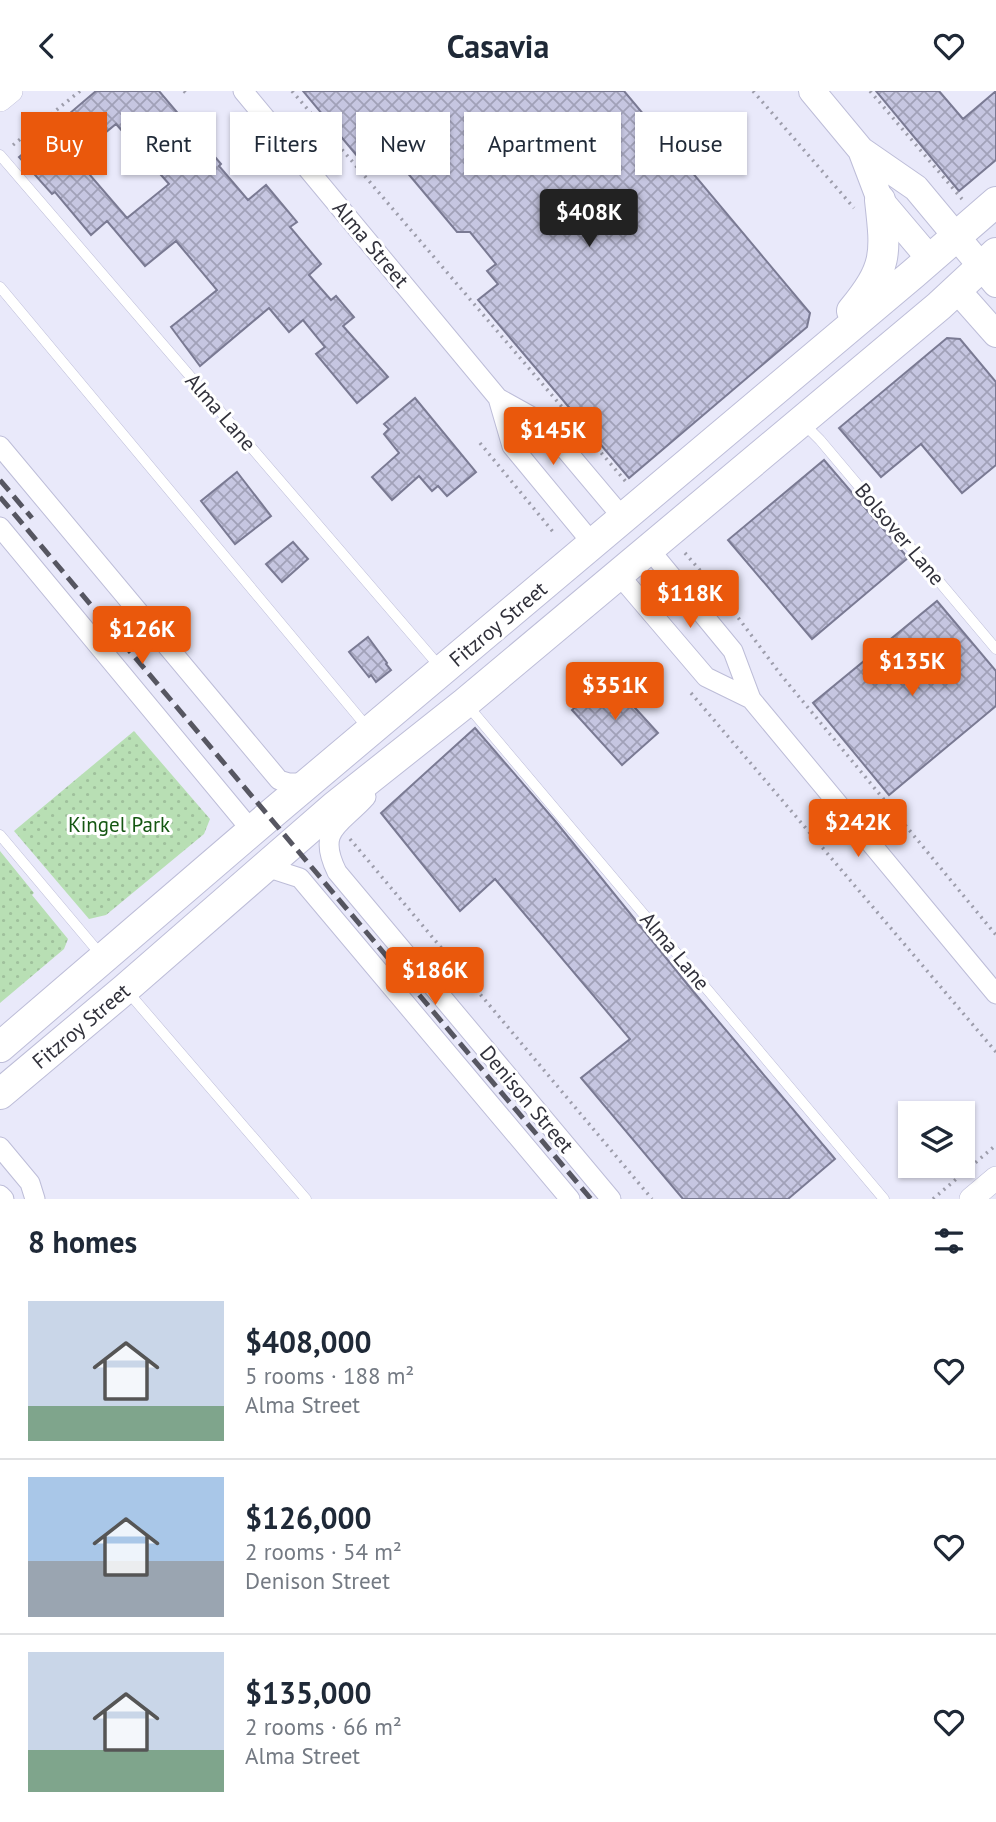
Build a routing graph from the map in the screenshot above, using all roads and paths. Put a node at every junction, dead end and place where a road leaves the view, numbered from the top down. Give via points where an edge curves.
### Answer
1 (11, 91) edge
2 (80, 91) edge
3 (243, 91) edge
4 (292, 91) edge
5 (753, 91) edge
6 (811, 91) edge
7 (870, 91) edge
8 (0, 100) edge
9 (861, 150) junction
10 (0, 155) edge
11 (996, 202) edge
12 (868, 204) junction
13 (966, 204) dead end
14 (956, 236) junction
15 (930, 260) junction
16 (991, 268) edge
17 (0, 287) edge
18 (957, 290) junction
19 (996, 334) edge
20 (817, 354) junction
21 (499, 399) junction
22 (802, 421) junction
23 (480, 443) dead end
24 (0, 446) edge
25 (628, 484) dead end
26 (623, 518) junction
27 (0, 527) edge
28 (562, 542) dead end
29 (593, 544) junction
30 (649, 549) junction
31 (685, 553) dead end
32 (619, 575) junction
33 (996, 649) edge
34 (442, 670) junction
35 (690, 692) dead end
36 (751, 699) junction
37 (465, 703) junction
38 (370, 731) junction
39 (419, 739) junction
40 (309, 783) junction
41 (252, 831) junction
42 (0, 835) edge
43 (349, 838) dead end
44 (265, 867) junction
45 (996, 935) edge
46 (104, 959) junction
47 (125, 989) junction
48 (996, 994) edge
49 (0, 1047) edge
50 (996, 1052) edge
51 (0, 1094) edge
52 (996, 1145) edge
53 (0, 1147) edge
54 (996, 1178) edge
55 (36, 1199) edge
56 (306, 1199) edge
57 (570, 1199) edge
58 (611, 1199) edge
59 (652, 1199) edge
60 (884, 1199) edge
61 (933, 1199) edge
62 (971, 1199) edge

1 - 8 street
2 - 10 path
3 - 21 street, Alma Street
4 - 25 path
5 - 12 path
6 - 9 main road
7 - 13 path
9 - 12 main road
9 - 14 main road via 916,188
10 - 34 lane, Alma Lane
11 - 14 main road, Fitzroy Street
12 - 15 main road
12 - 20 main road via 885,244 883,262 873,286
14 - 15 main road, Fitzroy Street
14 - 16 main road
15 - 18 main road
15 - 20 main road, Fitzroy Street
16 - 18 main road, Fitzroy Street
17 - 38 lane
18 - 19 main road
18 - 22 main road, Fitzroy Street
20 - 26 main road, Fitzroy Street
21 - 26 street, Alma Street via 543,423
21 - 29 street, Alma Street via 512,446
22 - 30 main road, Fitzroy Street
22 - 33 lane, Bolsover Lane
23 - 28 path
24 - 40 street via 279,780
26 - 29 main road, Fitzroy Street
26 - 30 main road, Alma Street
27 - 41 street
29 - 32 main road, Alma Street
29 - 34 main road, Fitzroy Street
30 - 32 main road, Fitzroy Street
30 - 36 street, Alma Street via 733,651
31 - 45 path
32 - 36 street, Alma Street via 706,677
32 - 37 main road, Fitzroy Street
34 - 38 main road, Fitzroy Street
35 - 50 path
36 - 48 street, Alma Street
37 - 39 main road, Fitzroy Street
37 - 60 lane, Alma Lane
38 - 40 main road, Fitzroy Street
39 - 44 main road, Fitzroy Street
39 - 58 street, Denison Street via 335,827 328,842 330,856 348,888
40 - 41 main road, Fitzroy Street
41 - 46 main road, Fitzroy Street
42 - 46 lane
43 - 59 path
44 - 47 main road, Fitzroy Street
44 - 57 street, Denison Street via 300,878
46 - 49 main road, Fitzroy Street
47 - 51 main road, Fitzroy Street
47 - 56 lane
52 - 61 path
53 - 55 street via 30,1182
54 - 62 street

